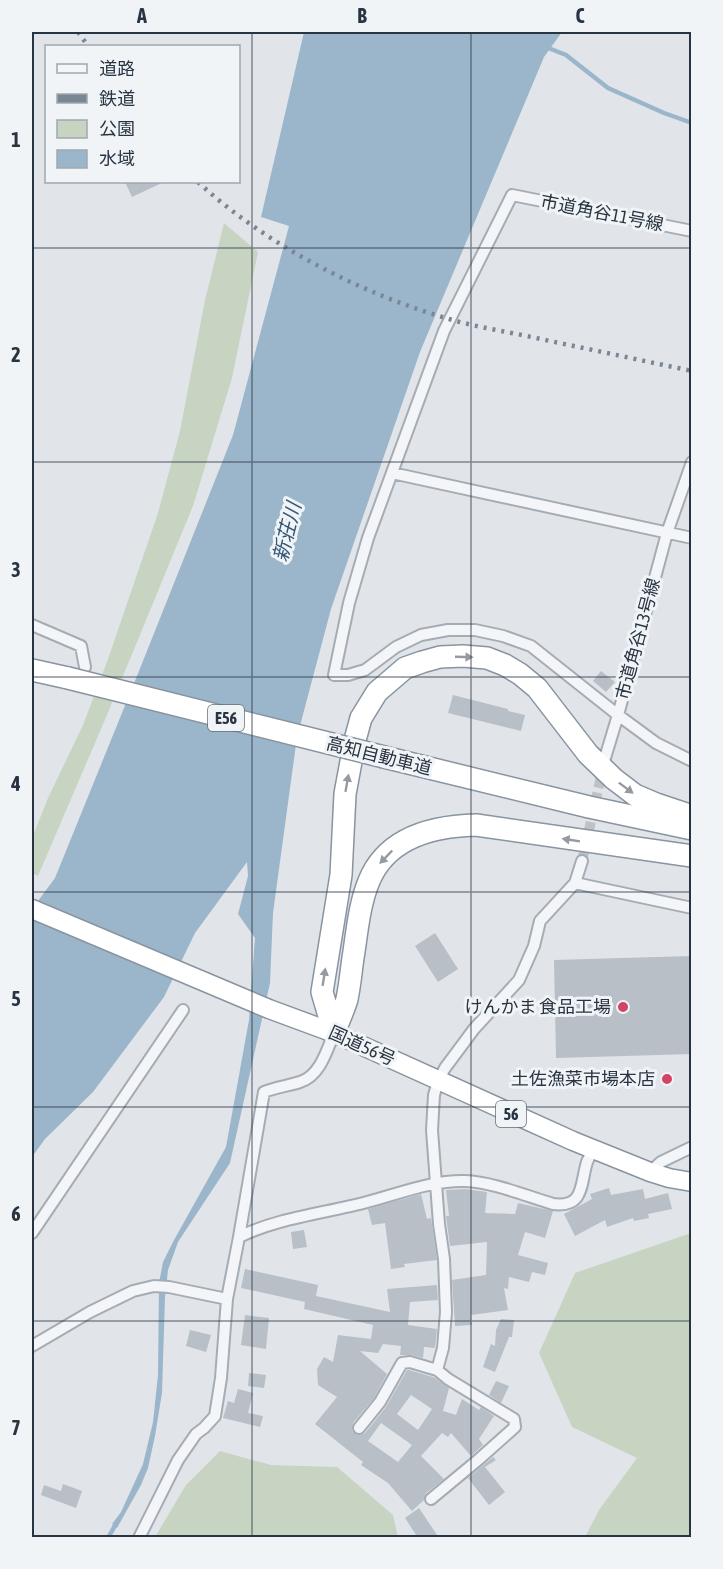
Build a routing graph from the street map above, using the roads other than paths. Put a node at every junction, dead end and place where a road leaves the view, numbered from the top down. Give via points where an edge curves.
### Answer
1 (692, 231) edge
2 (692, 462) edge
3 (392, 473) junction
4 (667, 533) junction
5 (692, 538) edge
6 (32, 625) edge
7 (32, 670) edge
8 (77, 673) junction
9 (618, 715) junction
10 (605, 758) tunnel mouth
11 (692, 761) edge
12 (692, 816) edge
13 (692, 829) edge
14 (692, 856) edge
15 (582, 861) tunnel mouth
16 (575, 883) junction
17 (692, 908) edge
18 (32, 909) edge
19 (183, 1010) dead end
20 (334, 1033) junction
21 (438, 1081) junction
22 (692, 1147) edge
23 (593, 1149) junction
24 (650, 1172) junction
25 (692, 1182) edge
26 (435, 1184) junction
27 (32, 1233) edge
28 (239, 1237) junction
29 (227, 1299) junction
30 (32, 1346) edge
31 (436, 1370) junction
32 (359, 1428) dead end
33 (431, 1498) dead end
34 (139, 1538) edge

1 - 3 street, 市道角谷11号線 via 513,195 444,331
2 - 4 street, 市道角谷13号線
3 - 4 street
3 - 9 street, 市道角谷13号線 via 349,603 334,675 365,670 396,647 421,635 475,630 531,646
4 - 5 street
4 - 9 street, 市道角谷13号線
6 - 8 street via 81,646
7 - 8 highway, E56
8 - 13 highway, 高知自動車道 / E56, bridge via 384,757
9 - 10 street
9 - 11 street via 656,743
20 -> 12 highway via 322,992 341,875 345,794 355,740 361,718 377,692 405,668 440,657 462,656 487,658 505,665 537,688 588,754 614,779 635,795
14 -> 20 highway via 476,825 447,827 401,842 388,852 369,880 347,999
15 - 16 street
16 - 17 street
16 - 21 street via 540,921 519,980 474,1029
18 - 20 highway, 国道56号 / 56
19 - 27 street
20 - 21 highway, 国道56号 / 56
20 - 28 street via 319,1066 308,1079 264,1092
21 - 23 highway, 国道56号 / 56
21 - 26 street via 432,1130
22 - 24 street
23 - 24 highway, 国道56号 / 56
23 - 26 street via 580,1194 562,1205 484,1183
24 - 25 highway, 国道56号 / 56
26 - 28 street via 257,1228
26 - 31 street via 446,1312 443,1348
28 - 29 street
29 - 30 street via 170,1287 133,1291
29 - 34 street via 213,1419 177,1460
31 - 32 street via 402,1363 380,1402
31 - 33 street via 514,1419 515,1427

